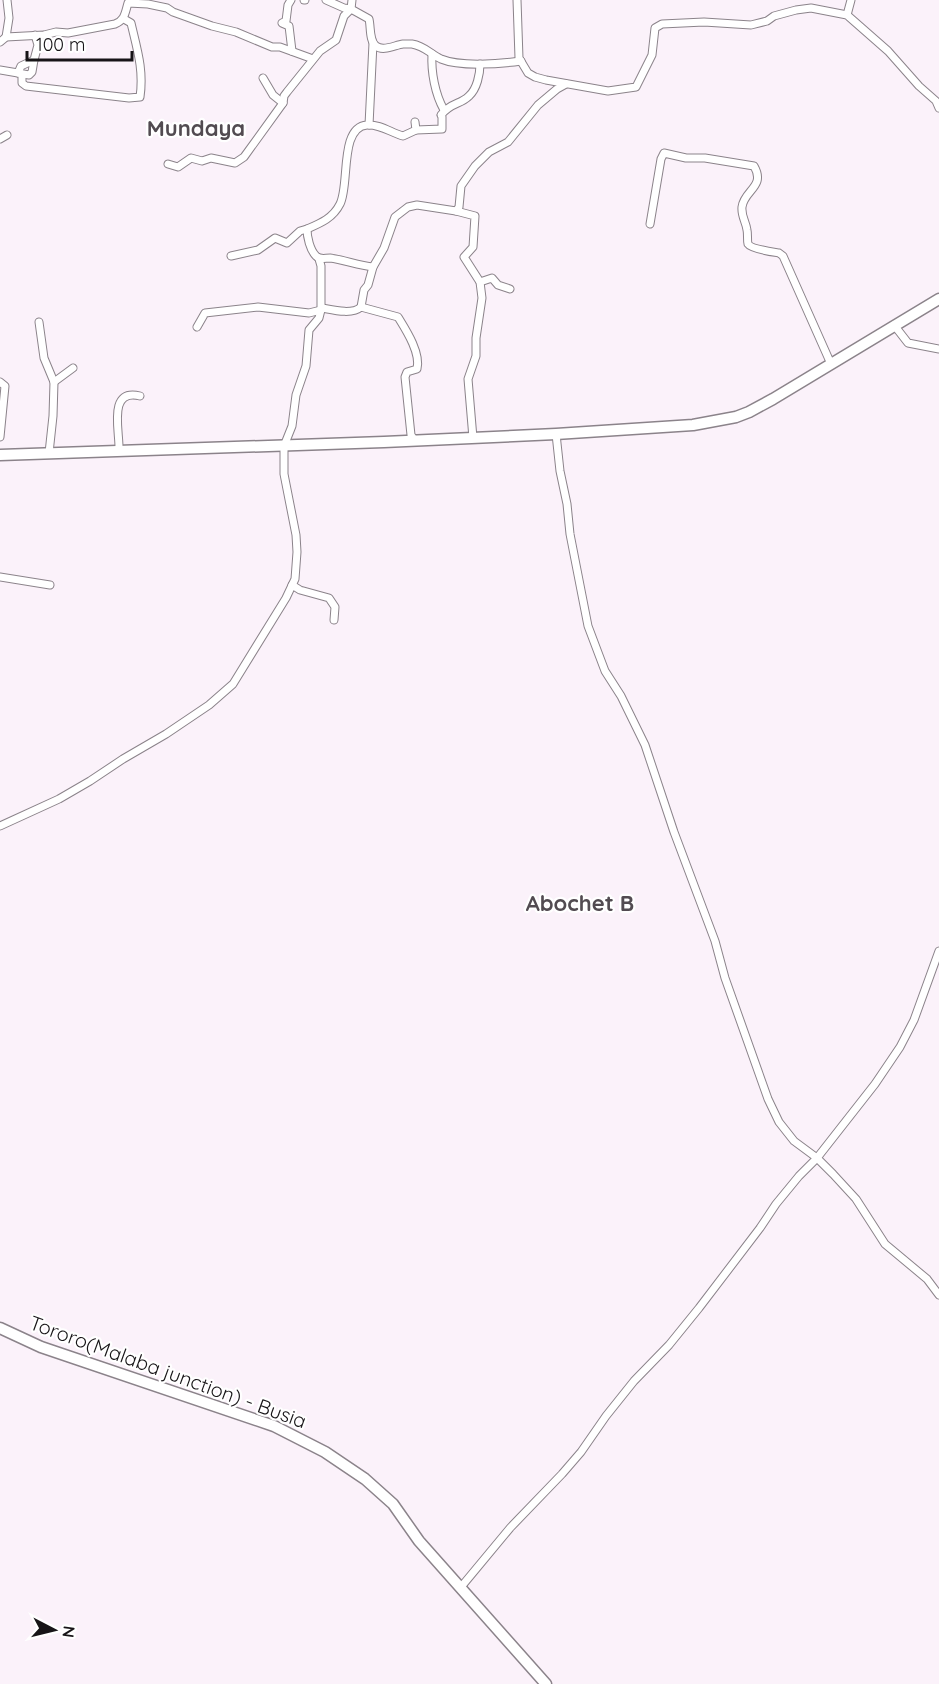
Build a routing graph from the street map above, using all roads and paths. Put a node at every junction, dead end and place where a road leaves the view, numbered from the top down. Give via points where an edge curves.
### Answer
1 (7, 0) edge
2 (291, 0) edge
3 (326, 0) edge
4 (352, 0) edge
5 (517, 0) edge
6 (851, 0) edge
7 (351, 9) junction
8 (848, 15) junction
9 (124, 18) junction
10 (35, 35) junction
11 (3, 40) edge
12 (373, 43) junction
13 (292, 51) junction
14 (432, 54) junction
15 (313, 59) junction
16 (521, 62) junction
17 (480, 64) junction
18 (0, 70) edge
19 (20, 74) junction
20 (263, 78) dead end
21 (566, 84) junction
22 (284, 103) junction
23 (939, 108) edge
24 (444, 110) junction
25 (369, 125) junction
26 (7, 135) dead end
27 (0, 139) edge
28 (168, 164) dead end
29 (456, 211) junction
30 (650, 224) dead end
31 (307, 229) junction
32 (231, 256) dead end
33 (320, 259) junction
34 (373, 267) junction
35 (480, 282) junction
36 (510, 289) dead end
37 (939, 298) edge
38 (361, 307) junction
39 (321, 309) junction
40 (39, 322) dead end
41 (894, 325) junction
42 (196, 327) dead end
43 (939, 349) edge
44 (831, 364) junction
45 (73, 368) dead end
46 (0, 382) edge
47 (54, 382) junction
48 (140, 396) dead end
49 (556, 434) junction
50 (0, 437) edge
51 (473, 438) junction
52 (415, 441) junction
53 (284, 446) junction
54 (119, 450) junction
55 (49, 453) junction
56 (0, 455) edge
57 (0, 577) edge
58 (50, 585) dead end
59 (292, 585) junction
60 (334, 620) dead end
61 (0, 826) edge
62 (939, 951) edge
63 (817, 1158) junction
64 (939, 1295) edge
65 (0, 1328) edge
66 (461, 1587) junction
67 (546, 1684) edge

1 - 11 street via 9,18
2 - 13 street via 282,23 289,27
3 - 7 street
4 - 7 street
5 - 16 street
6 - 8 street
7 - 12 street via 369,20
7 - 15 street via 344,16 336,40
8 - 21 street via 811,8 751,26 662,24 655,27 650,61 636,87 608,91
8 - 23 street via 888,51
9 - 10 street via 115,24 89,29
9 - 13 street via 128,3 148,4
9 - 19 street via 131,23 142,68 140,97 26,86
10 - 11 street
10 - 19 street via 38,45 34,60 21,66
12 - 14 street via 381,49 416,45
12 - 25 street
13 - 15 street
14 - 17 street via 448,61
14 - 24 street
15 - 22 street via 284,96
16 - 17 street
16 - 21 street via 535,77
17 - 24 street via 476,85 468,97
18 - 19 street
20 - 22 street via 273,95
21 - 29 street via 538,105 508,142 489,152 475,166 461,186
22 - 28 street via 248,152 235,163 191,158 178,167
24 - 25 street via 441,129 416,126 403,136
25 - 31 street via 358,128 350,141 341,203 326,221
26 - 27 street
29 - 34 street via 424,205 408,207 395,217
29 - 35 street via 475,216 473,247 464,257
30 - 44 street via 664,153 754,166 758,182 742,209 748,243 783,256
31 - 32 street via 287,243 275,238 258,250
31 - 33 street via 310,246
33 - 34 street
33 - 39 street
34 - 38 street
35 - 36 street via 492,278
35 - 51 street via 476,356 468,379
37 - 41 main road
38 - 39 street via 351,311
38 - 52 street via 398,317 413,344 419,365 405,377 411,435
39 - 42 street via 309,313 258,307 206,314
39 - 53 street via 309,330 306,366
40 - 47 street via 44,358
41 - 43 street via 908,343
41 - 44 main road
44 - 49 main road via 736,417
45 - 47 street
46 - 50 street via 5,386
47 - 55 street
48 - 54 street via 123,397 118,405
49 - 51 main road
49 - 63 street via 572,550 597,652 645,745 768,1099 794,1141
51 - 52 main road
52 - 53 main road
53 - 54 main road
53 - 59 street via 284,474 297,552
54 - 55 main road
55 - 56 main road
57 - 58 street
59 - 60 street via 329,598 335,607
59 - 61 street via 233,684 209,705 59,799
62 - 63 street via 900,1047
63 - 64 street via 856,1199 885,1244 927,1279
63 - 66 street via 776,1204 699,1308 606,1416 581,1452
65 - 66 main road, Tororo(Malaba junction) - Busia via 42,1347 274,1426 325,1452 393,1504
66 - 67 main road, Tororo(Malaba junction) - Busia

